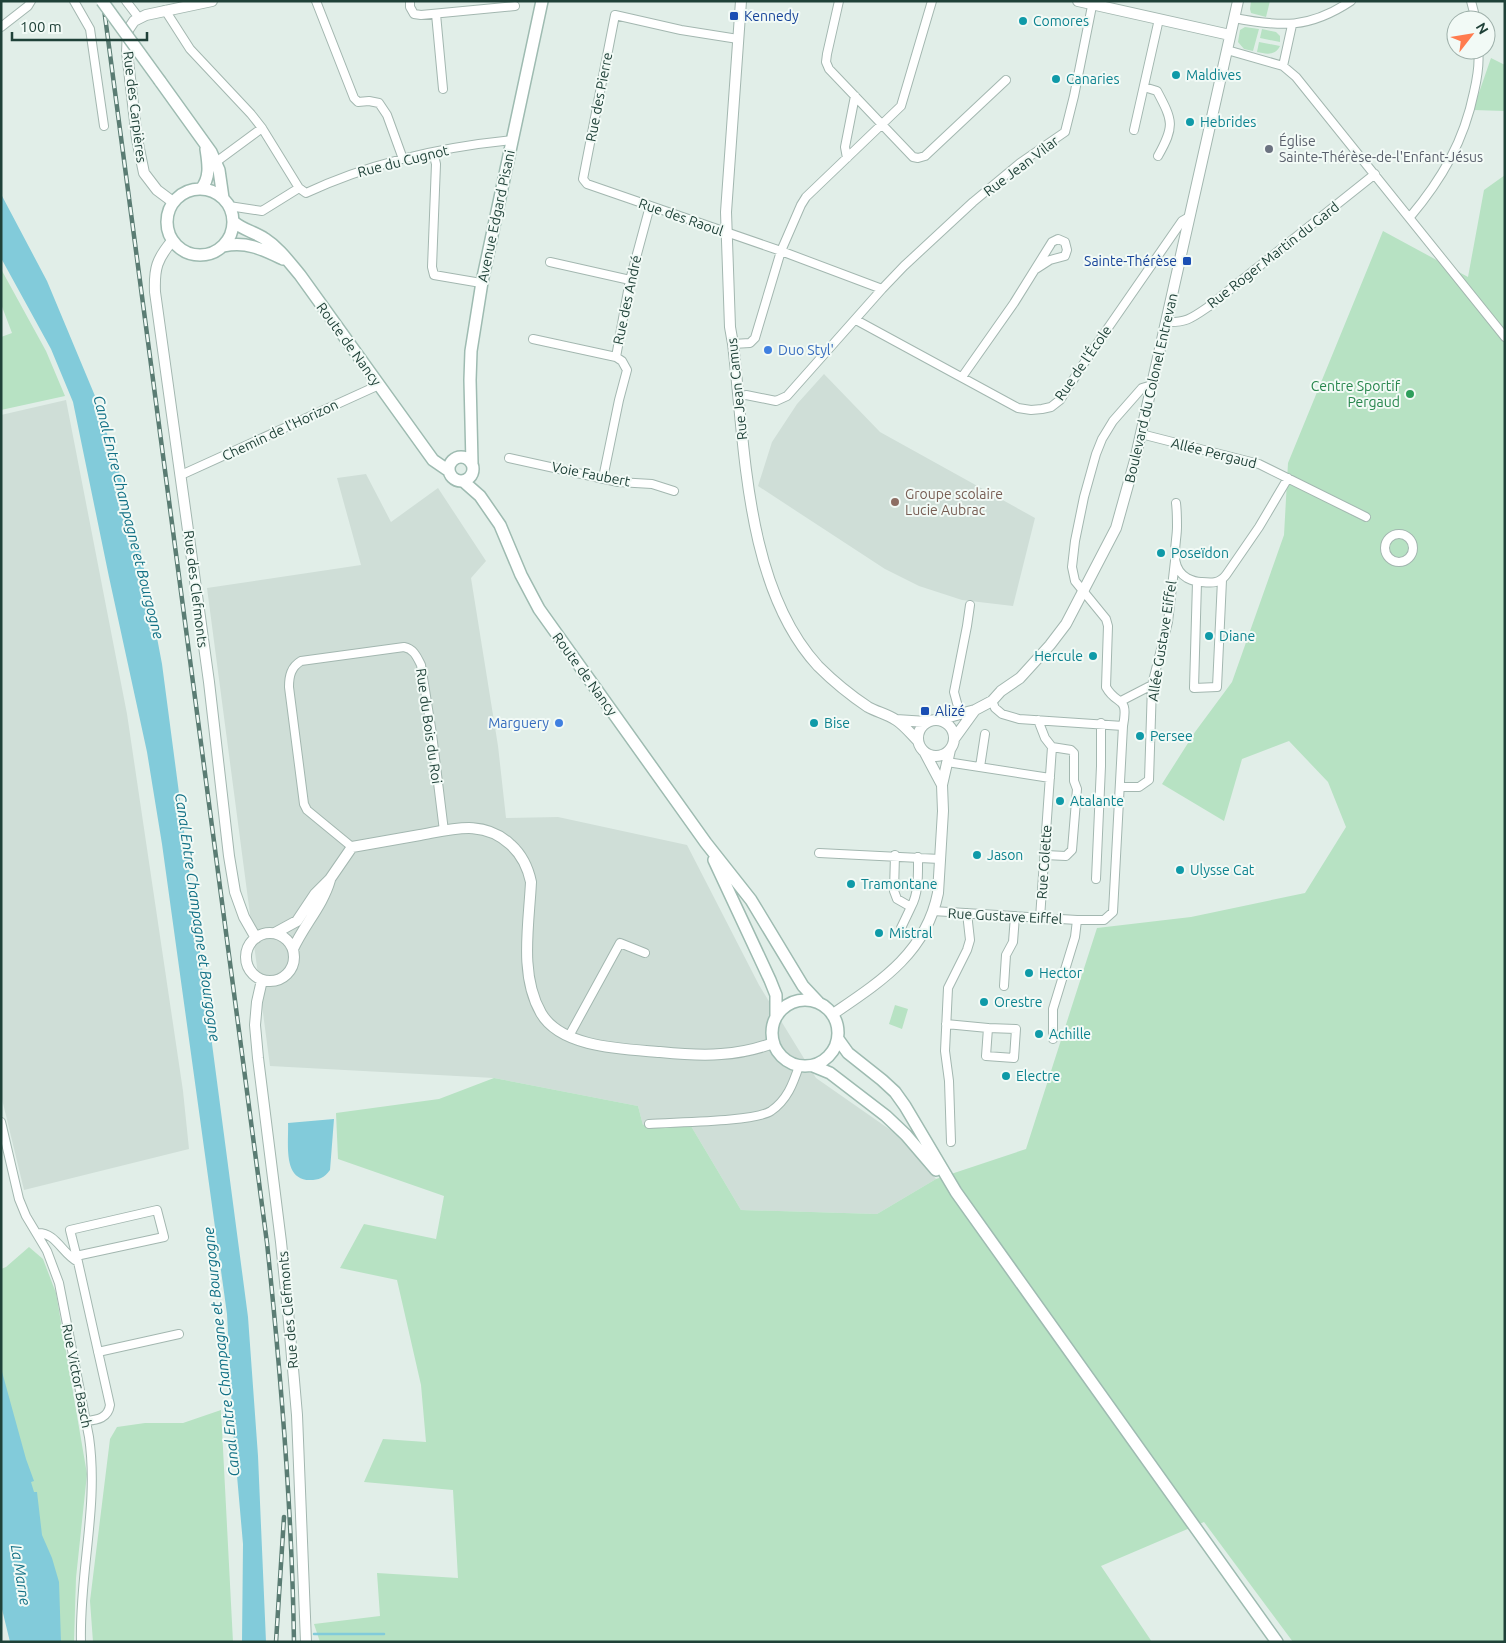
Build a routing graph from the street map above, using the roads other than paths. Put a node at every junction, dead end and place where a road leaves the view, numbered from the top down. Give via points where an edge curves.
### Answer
1 (31, 1) edge
2 (74, 1) edge
3 (102, 1) edge
4 (126, 1) edge
5 (212, 1) edge
6 (316, 1) edge
7 (410, 1) edge
8 (542, 1) edge
9 (741, 1) edge
10 (839, 1) edge
11 (932, 1) edge
12 (1078, 1) edge
13 (1238, 1) edge
14 (1351, 1) edge
15 (1093, 3) edge
16 (1340, 5) edge
17 (515, 6) dead end
18 (165, 10) junction
19 (436, 14) junction
20 (139, 18) junction
21 (1234, 18) junction
22 (1159, 19) junction
23 (1292, 25) junction
24 (1, 27) edge
25 (1230, 35) junction
26 (738, 40) junction
27 (1227, 50) junction
28 (1478, 60) edge
29 (1283, 66) junction
30 (1006, 80) dead end
31 (1144, 87) junction
32 (443, 89) dead end
33 (855, 96) junction
34 (881, 124) junction
35 (104, 126) dead end
36 (262, 128) junction
37 (1134, 130) dead end
38 (512, 140) junction
39 (204, 142) junction
40 (433, 152) junction
41 (1158, 156) dead end
42 (847, 158) junction
43 (403, 159) junction
44 (216, 162) junction
45 (1375, 174) junction
46 (582, 179) joint
47 (298, 188) junction
48 (201, 189) junction
49 (173, 202) junction
50 (226, 202) junction
51 (650, 206) junction
52 (1189, 217) junction
53 (1410, 217) junction
54 (234, 222) junction
55 (726, 232) junction
56 (172, 241) junction
57 (224, 246) junction
58 (781, 251) junction
59 (289, 262) junction
60 (550, 262) dead end
61 (1036, 268) dead end
62 (630, 280) junction
63 (482, 283) junction
64 (882, 289) junction
65 (856, 320) junction
66 (1166, 322) junction
67 (1505, 337) edge
68 (533, 339) dead end
69 (734, 344) junction
70 (616, 357) junction
71 (962, 377) junction
72 (379, 385) junction
73 (1152, 385) junction
74 (739, 396) junction
75 (472, 432) junction
76 (1140, 434) junction
77 (426, 451) junction
78 (457, 458) junction
79 (509, 458) dead end
80 (472, 463) junction
81 (449, 471) junction
82 (181, 475) junction
83 (468, 478) junction
84 (603, 478) junction
85 (1288, 478) junction
86 (674, 491) dead end
87 (1176, 504) dead end
88 (1366, 517) dead end
89 (1175, 561) junction
90 (1222, 580) junction
91 (1197, 582) junction
92 (1083, 591) junction
93 (970, 605) dead end
94 (1152, 686) junction
95 (992, 701) junction
96 (1121, 701) junction
97 (975, 710) junction
98 (960, 714) junction
99 (896, 720) junction
100 (938, 720) junction
101 (1038, 720) junction
102 (927, 722) junction
103 (1101, 723) junction
104 (1123, 726) junction
105 (986, 734) dead end
106 (954, 738) junction
107 (918, 741) junction
108 (1052, 747) junction
109 (950, 750) junction
110 (925, 753) junction
111 (947, 762) junction
112 (980, 767) junction
113 (1050, 778) junction
114 (942, 785) junction
115 (1121, 787) junction
116 (444, 831) junction
117 (706, 843) junction
118 (352, 847) junction
119 (819, 853) dead end
120 (1045, 855) junction
121 (895, 856) junction
122 (918, 857) junction
123 (940, 858) junction
124 (1096, 878) dead end
125 (330, 879) junction
126 (911, 907) junction
127 (933, 911) junction
128 (967, 914) junction
129 (1015, 916) junction
130 (1040, 918) junction
131 (1077, 920) junction
132 (901, 928) dead end
133 (275, 934) junction
134 (256, 938) junction
135 (293, 949) junction
136 (645, 953) dead end
137 (262, 980) junction
138 (1004, 986) dead end
139 (818, 1002) junction
140 (833, 1014) junction
141 (776, 1016) junction
142 (946, 1024) junction
143 (988, 1028) junction
144 (569, 1036) junction
145 (838, 1039) junction
146 (1053, 1039) dead end
147 (774, 1043) junction
148 (798, 1066) junction
149 (813, 1066) junction
150 (1, 1122) edge
151 (649, 1124) dead end
152 (951, 1142) dead end
153 (956, 1192) junction
154 (37, 1233) junction
155 (77, 1259) junction
156 (179, 1334) dead end
157 (98, 1352) junction
158 (86, 1421) junction
159 (81, 1642) edge
160 (306, 1642) edge
161 (1277, 1642) edge

1 - 24 street
2 - 35 street via 90,30
3 - 39 main road, bridge
4 - 20 street
5 - 18 street
6 - 43 street via 354,98 358,102 379,103 387,114
7 - 19 street via 414,14
8 - 38 main road, Avenue Edgard Pisani
9 - 26 street, Rue Jean Camus
10 - 33 street via 826,62
11 - 34 street via 901,106
12 - 15 street
13 - 21 street, Boulevard du Colonel Entrevan
14 - 16 street
15 - 22 street
15 - 64 street, Rue Jean Vilar via 1065,132 1020,163 973,202
16 - 23 street via 1316,19
17 - 19 street
18 - 20 street
18 - 36 street via 190,49
19 - 32 street
20 - 49 street, Rue des Carpières via 128,30 127,52 137,139 144,173 157,190
21 - 23 street via 1262,24
21 - 25 street, Boulevard du Colonel Entrevan
22 - 25 street
22 - 31 street
23 - 29 street
25 - 27 street, Boulevard du Colonel Entrevan
26 - 46 street, Rue des Pierre via 615,15
26 - 55 street, Rue Jean Camus via 726,190
27 - 29 street
27 - 52 street, Boulevard du Colonel Entrevan
28 - 53 street via 1477,77 1463,135 1437,183
29 - 45 street via 1307,88
30 - 34 street via 925,156 913,157
31 - 37 street
31 - 41 street via 1157,91 1170,115 1169,137
33 - 34 street
33 - 42 street via 845,147
34 - 42 street
36 - 44 street
36 - 47 street
38 - 40 street, Rue du Cugnot
38 - 63 main road, Avenue Edgard Pisani
39 - 44 main road
39 - 48 main road via 208,172
40 - 43 street, Rue du Cugnot
40 - 63 street via 436,164 434,275
42 - 58 street via 814,188 801,205
43 - 47 street, Rue du Cugnot via 349,175 306,193
44 - 50 main road
45 - 53 street
45 - 66 street, Rue Roger Martin du Gard via 1208,307 1188,320
46 - 51 street, Rue des Raoul via 587,184
47 - 50 street, Rue du Cugnot via 262,210
48 - 49 main road via 186,192
48 - 50 main road via 209,190
49 - 56 main road via 167,217
50 - 54 main road
51 - 55 street, Rue des Raoul
51 - 62 street, Rue des André
52 - 66 street, Boulevard du Colonel Entrevan
52 - 71 street, Rue de l'École via 1182,221 1060,400 1051,407 1018,408
53 - 67 street
54 - 57 main road via 232,234
54 - 59 main road, Route de Nancy via 265,239
55 - 58 street, Rue des Raoul
55 - 69 street, Rue Jean Camus via 730,327
56 - 57 main road via 185,252 201,256 210,255
56 - 82 street, Rue des Clefmonts via 154,274
57 - 59 main road, Route de Nancy via 253,246
58 - 64 street
58 - 69 street via 755,338 750,343
59 - 72 main road, Route de Nancy
60 - 62 street
61 - 71 street
62 - 70 street, Rue des André
63 - 75 main road, Avenue Edgard Pisani via 471,351
64 - 65 street, Rue Jean Vilar
65 - 71 street, Rue de l'École
65 - 74 street, Rue Jean Vilar via 787,396 776,401
66 - 73 street, Boulevard du Colonel Entrevan
68 - 70 street
69 - 74 street, Rue Jean Camus
70 - 84 street, Rue des André via 627,370
72 - 77 main road, Route de Nancy
72 - 82 street, Chemin de l'Horizon
73 - 76 street, Boulevard du Colonel Entrevan
73 - 92 street via 1142,388 1119,414 1096,454 1084,497 1072,567 1075,581
74 - 99 street, Rue Jean Camus via 752,510 762,555 782,611 802,645 824,671 870,708
75 - 78 main road, Avenue Edgard Pisani via 469,444
75 - 80 main road, Avenue Edgard Pisani
76 - 85 street, Allée Pergaud via 1259,464
76 - 92 street, Boulevard du Colonel Entrevan via 1116,528
77 - 78 main road via 442,459
77 - 81 main road, Route de Nancy via 432,460
78 - 80 main road via 466,457
78 - 81 main road via 450,464
79 - 84 street, Voie Faubert
80 - 83 main road via 474,471
81 - 83 main road via 452,478
82 - 134 street, Rue des Clefmonts via 229,856 235,892
83 - 117 main road, Route de Nancy via 500,525 539,609
84 - 86 street, Voie Faubert via 652,484
85 - 88 street, Allée Pergaud
85 - 90 street
87 - 89 street, Allée Gustave Eiffel
89 - 91 street via 1183,575
89 - 94 street, Allée Gustave Eiffel via 1168,622
90 - 91 street via 1216,583
90 - 91 street via 1217,687 1194,688
92 - 95 street, Boulevard du Colonel Entrevan via 1066,624 1050,645 1020,678
92 - 96 street via 1106,619 1106,687
93 - 98 street via 954,692
94 - 96 street
94 - 115 street, Allée Gustave Eiffel via 1149,780 1139,787
95 - 97 street, Boulevard du Colonel Entrevan
95 - 101 street via 1002,714
96 - 104 street, Allée Gustave Eiffel via 1126,712
97 - 98 street, Boulevard du Colonel Entrevan
97 - 106 street, Boulevard du Colonel Entrevan
98 - 100 street, Boulevard du Colonel Entrevan
99 - 102 street, Rue Jean Camus
99 - 107 street, Rue Jean Camus
100 - 102 street
100 - 106 street via 948,724
101 - 103 street
101 - 108 street
102 - 107 street via 921,727
103 - 104 street
103 - 124 street
104 - 115 street, Allée Gustave Eiffel
105 - 112 street
106 - 109 street
107 - 110 street
108 - 113 street, Rue Colette
108 - 120 street via 1074,753 1077,789 1072,850 1066,856
109 - 110 street via 938,756
109 - 111 street
110 - 114 street
111 - 112 street
111 - 114 street
112 - 113 street
113 - 120 street, Rue Colette
114 - 123 street
115 - 131 street, Allée Gustave Eiffel via 1113,912 1104,920
116 - 118 street
116 - 118 street, Rue du Bois du Roi via 421,665 412,650 404,647 301,661 291,672 288,687 304,804
116 - 144 street via 474,828 494,832 508,842 521,858 531,882 527,956 531,990 541,1014 554,1029
117 - 139 main road, Route de Nancy via 751,900 803,986
117 - 141 main road, Route de Nancy via 770,980 776,996
118 - 125 street
119 - 121 street
120 - 130 street, Rue Colette
121 - 122 street
121 - 126 street via 894,891 897,899
122 - 123 street
122 - 126 street via 917,885
123 - 127 street via 938,893
125 - 133 street via 315,894 297,921
125 - 135 street via 326,893
126 - 132 street
127 - 128 street, Rue Gustave Eiffel
127 - 140 street via 912,951 899,965
128 - 129 street, Rue Gustave Eiffel
128 - 142 street via 970,940 948,988
129 - 130 street, Rue Gustave Eiffel
129 - 138 street via 1013,942 1006,955
130 - 131 street, Rue Gustave Eiffel
131 - 146 street via 1053,1009
133 - 134 street via 266,933
133 - 135 street via 287,940
134 - 137 street via 248,947 246,960 251,973
135 - 137 street via 295,959 289,974 276,982
136 - 144 street via 620,943
137 - 160 street, Rue des Clefmonts via 256,1025 297,1415
139 - 140 main road
139 - 141 main road via 794,1002
140 - 145 main road via 838,1026
141 - 147 main road via 772,1034
142 - 143 street
142 - 152 street
143 - 143 street via 986,1056 1014,1058 1016,1029
144 - 147 street via 611,1048 680,1054 721,1054
145 - 149 main road via 830,1056
145 - 153 main road via 848,1053 882,1080 905,1106
147 - 148 main road via 783,1058
148 - 149 main road
148 - 151 street via 785,1099 770,1112 752,1118
149 - 153 main road via 830,1073 886,1116
150 - 154 street, Rue Victor Basch via 19,1199
153 - 161 main road
154 - 155 street via 52,1237 66,1254
154 - 158 street, Rue Victor Basch via 60,1283
155 - 155 street via 164,1236 157,1210 70,1230
155 - 157 street
156 - 157 street
157 - 158 street via 110,1411 98,1420
158 - 159 street, Rue Victor Basch via 93,1476

